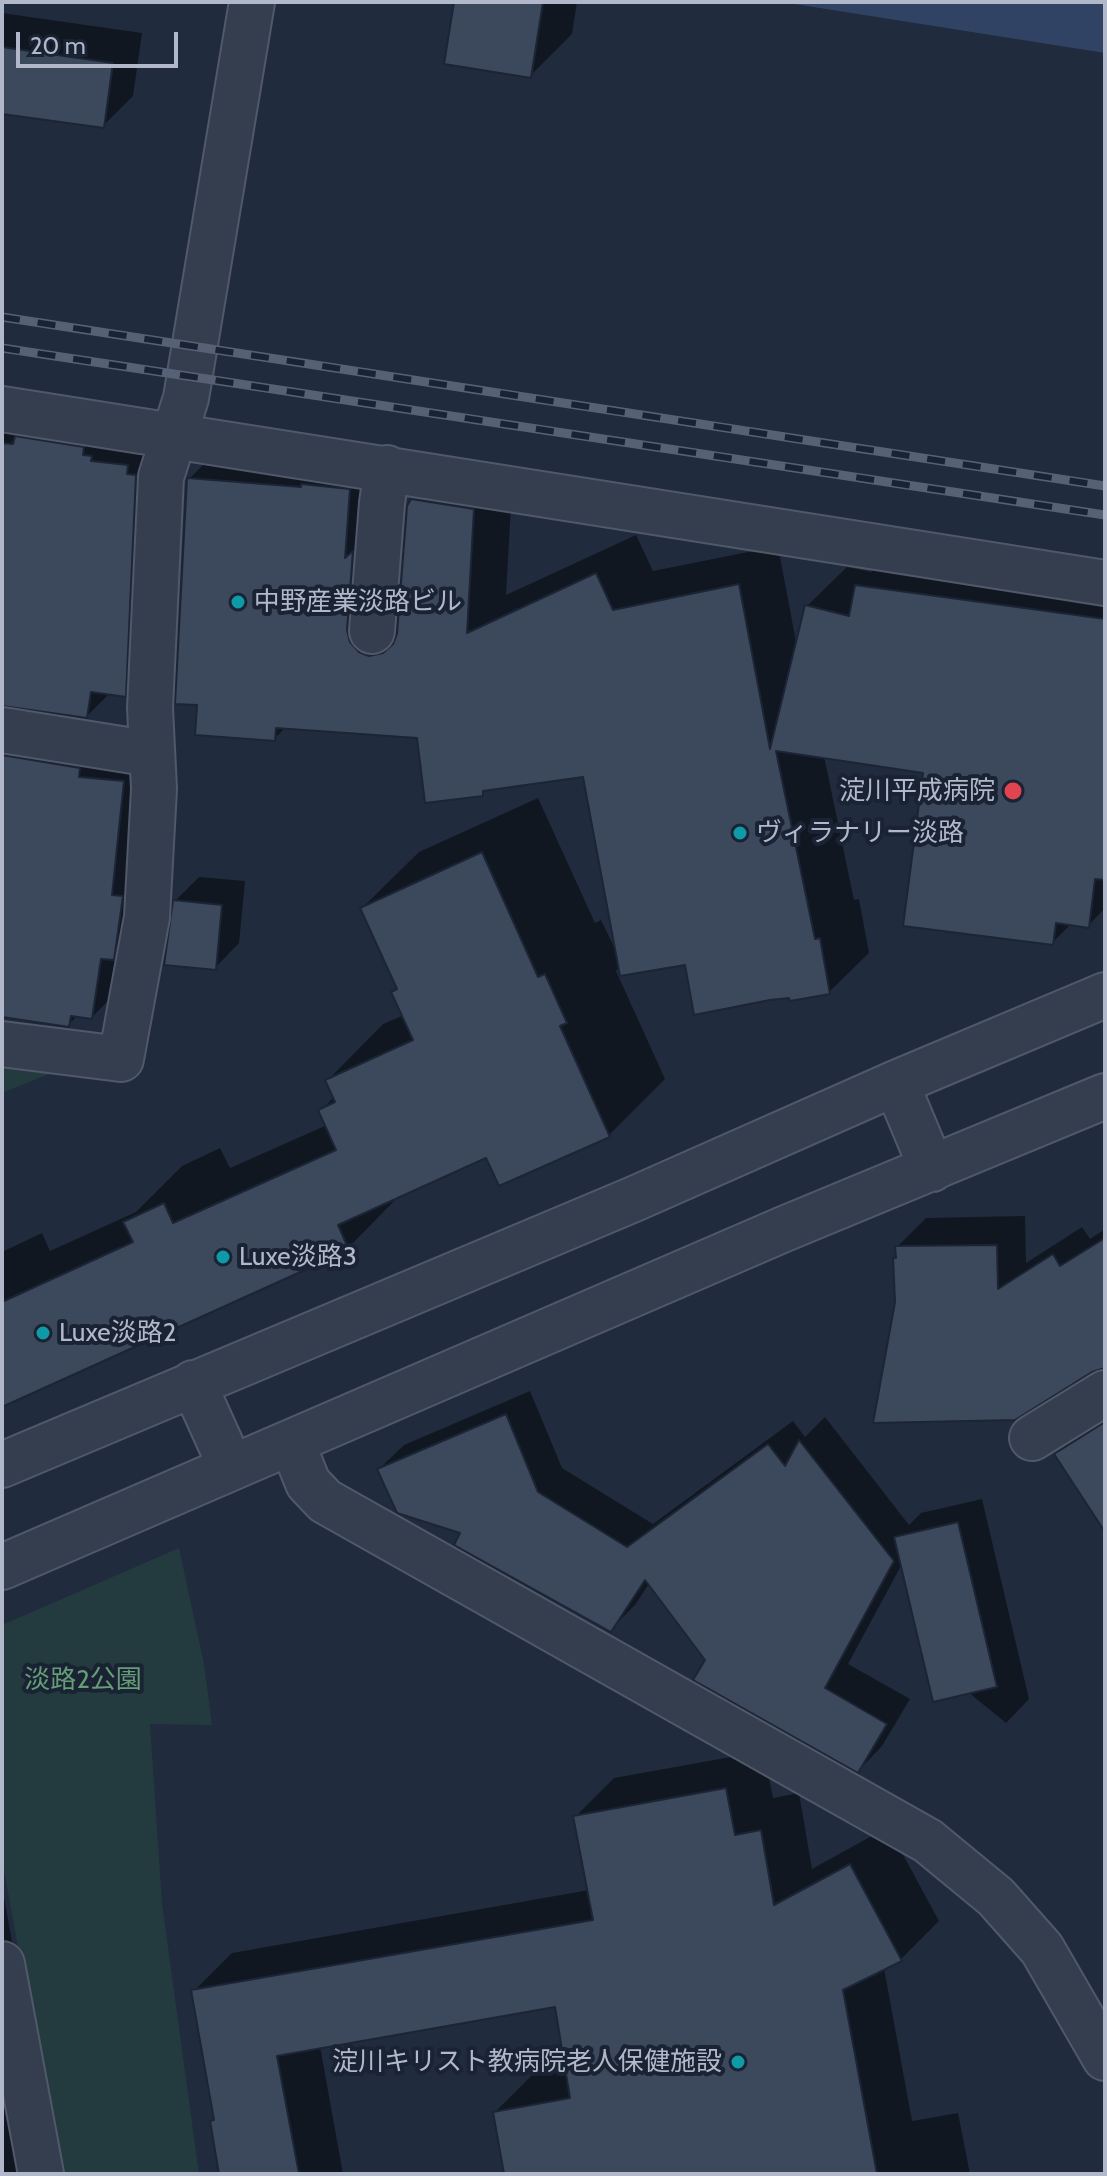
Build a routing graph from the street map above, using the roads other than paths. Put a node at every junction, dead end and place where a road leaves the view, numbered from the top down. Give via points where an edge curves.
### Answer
1 (252, 2) edge
2 (2, 409) edge
3 (173, 436) junction
4 (387, 468) junction
5 (1105, 583) edge
6 (372, 631) dead end
7 (2, 730) edge
8 (152, 754) junction
9 (1105, 995) edge
10 (2, 1044) edge
11 (896, 1083) junction
12 (1105, 1096) edge
13 (932, 1169) junction
14 (193, 1383) junction
15 (1105, 1393) edge
16 (1032, 1438) dead end
17 (292, 1443) junction
18 (2, 1465) edge
19 (231, 1467) junction
20 (2, 1567) edge
21 (2, 1964) edge
22 (1105, 2058) edge
23 (41, 2174) edge

1 - 3 street via 215,239 186,398
2 - 3 street
3 - 4 street
3 - 8 street via 161,477
4 - 5 street
4 - 6 street
7 - 8 street
8 - 10 street via 147,917 121,1059
9 - 11 street
11 - 13 street
11 - 14 street
12 - 13 street
13 - 17 street
14 - 18 street
14 - 19 street
15 - 16 street
17 - 19 street
17 - 22 street via 308,1483 325,1501 928,1841 996,1897 1042,1949
19 - 20 street
21 - 23 street

